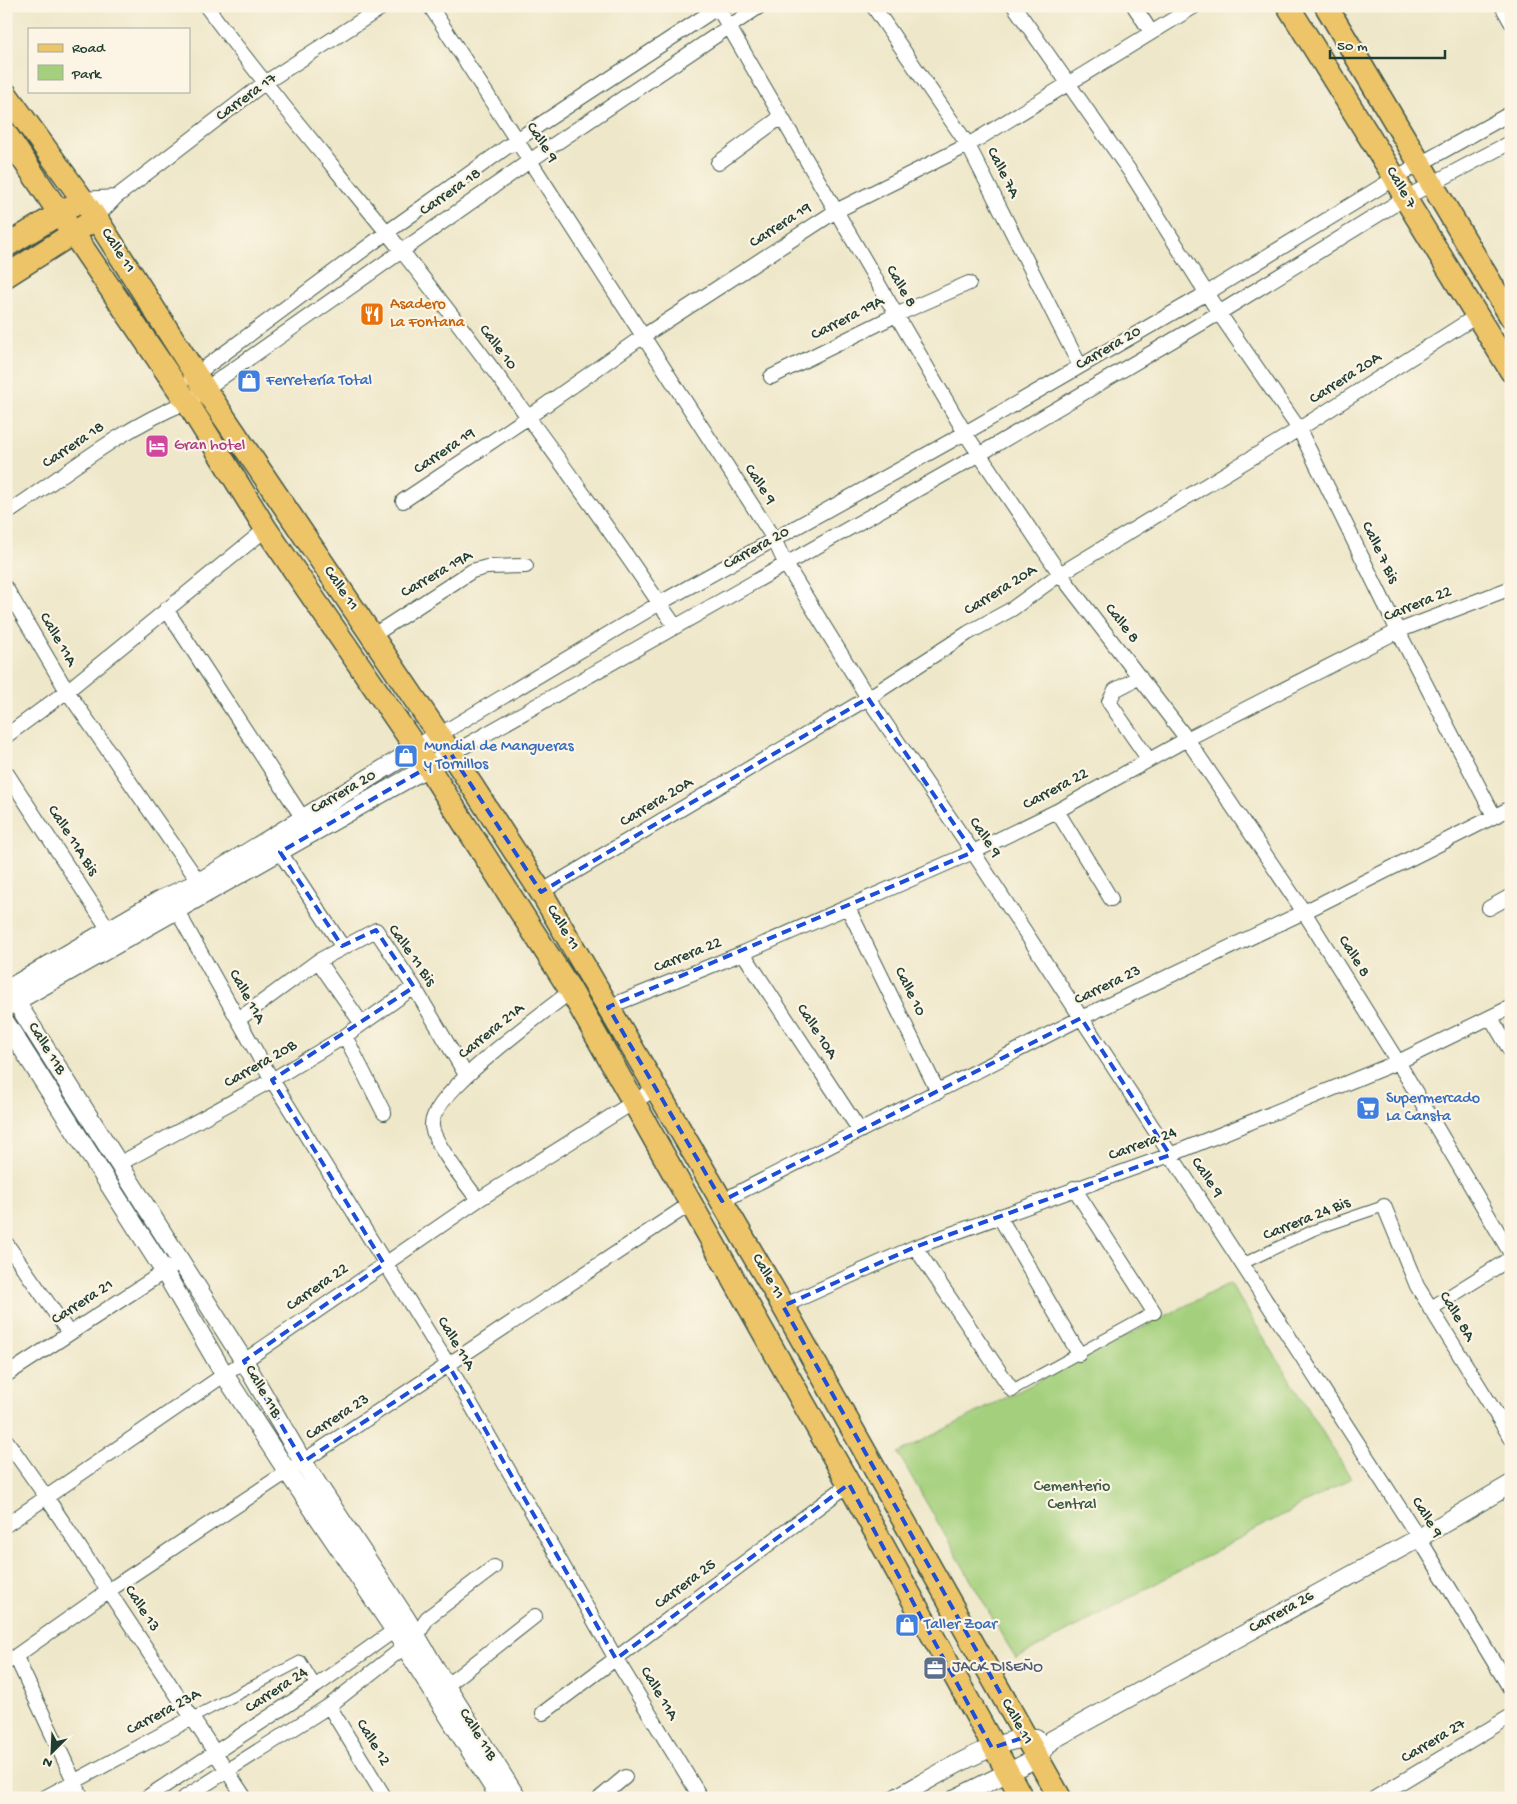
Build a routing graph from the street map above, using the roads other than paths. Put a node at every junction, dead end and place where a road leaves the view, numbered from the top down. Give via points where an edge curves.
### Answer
1 (206, 6) edge
2 (384, 6) edge
3 (430, 6) edge
4 (760, 6) edge
5 (873, 6) edge
6 (1014, 6) edge
7 (1134, 6) edge
8 (1195, 6) edge
9 (1288, 6) edge
10 (1326, 6) edge
11 (1502, 6) edge
12 (718, 7) edge
13 (1511, 22) edge
14 (730, 28) junction
15 (1151, 32) junction
16 (1068, 83) junction
17 (264, 84) junction
18 (6, 94) edge
19 (1511, 113) edge
20 (781, 117) junction
21 (6, 134) edge
22 (518, 139) junction
23 (1511, 142) edge
24 (968, 145) junction
25 (531, 160) junction
26 (718, 163) dead end
27 (1419, 164) junction
28 (1433, 184) junction
29 (1400, 188) junction
30 (116, 197) junction
31 (81, 199) junction
32 (836, 211) junction
33 (59, 214) junction
34 (96, 218) junction
35 (386, 233) junction
36 (73, 234) junction
37 (6, 246) edge
38 (400, 250) junction
39 (6, 276) edge
40 (968, 282) dead end
41 (1207, 293) junction
42 (1508, 306) edge
43 (1219, 313) junction
44 (896, 315) junction
45 (1478, 315) junction
46 (642, 337) junction
47 (1080, 366) junction
48 (1511, 371) edge
49 (771, 377) dead end
50 (201, 381) junction
51 (182, 395) junction
52 (528, 418) junction
53 (1299, 429) junction
54 (965, 433) junction
55 (980, 454) junction
56 (402, 501) dead end
57 (6, 514) edge
58 (266, 529) junction
59 (774, 539) junction
60 (785, 562) junction
61 (526, 566) dead end
62 (1060, 574) junction
63 (6, 588) edge
64 (1511, 588) edge
65 (660, 604) junction
66 (166, 609) junction
67 (675, 626) junction
68 (1398, 631) junction
69 (372, 636) junction
70 (1140, 677) junction
71 (67, 691) junction
72 (868, 698) junction
73 (439, 735) junction
74 (6, 736) edge
75 (1187, 739) junction
76 (416, 748) junction
77 (451, 754) junction
78 (1149, 760) junction
79 (428, 769) junction
80 (6, 772) edge
81 (1511, 808) edge
82 (1057, 811) junction
83 (1494, 816) junction
84 (302, 817) junction
85 (280, 852) junction
86 (973, 852) junction
87 (199, 882) junction
88 (540, 892) junction
89 (1511, 896) edge
90 (1111, 898) dead end
91 (848, 908) junction
92 (1489, 908) dead end
93 (176, 909) junction
94 (1304, 912) junction
95 (109, 930) junction
96 (342, 946) junction
97 (743, 953) junction
98 (318, 961) junction
99 (414, 988) junction
100 (571, 991) junction
101 (9, 995) edge
102 (608, 1007) junction
103 (1511, 1007) edge
104 (1082, 1018) junction
105 (1490, 1018) junction
106 (239, 1020) junction
107 (6, 1023) edge
108 (362, 1024) junction
109 (345, 1036) junction
110 (1511, 1052) edge
111 (1398, 1062) junction
112 (466, 1075) junction
113 (272, 1080) junction
114 (656, 1088) junction
115 (938, 1092) junction
116 (635, 1101) junction
117 (384, 1113) dead end
118 (860, 1131) junction
119 (1170, 1155) junction
120 (119, 1164) junction
121 (1074, 1188) junction
122 (478, 1200) junction
123 (722, 1201) junction
124 (690, 1204) junction
125 (1384, 1206) joint
126 (999, 1216) junction
127 (6, 1243) edge
128 (914, 1247) junction
129 (1511, 1254) edge
130 (1511, 1258) edge
131 (180, 1261) junction
132 (384, 1264) junction
133 (1242, 1264) junction
134 (164, 1271) junction
135 (783, 1306) junction
136 (1430, 1309) junction
137 (1154, 1312) joint
138 (69, 1334) junction
139 (1079, 1354) junction
140 (244, 1361) junction
141 (449, 1366) junction
142 (224, 1374) junction
143 (6, 1375) edge
144 (1012, 1390) joint
145 (1511, 1438) edge
146 (6, 1440) edge
147 (303, 1462) junction
148 (287, 1471) junction
149 (849, 1484) junction
150 (1511, 1484) edge
151 (47, 1498) junction
152 (6, 1525) edge
153 (1418, 1538) junction
154 (494, 1567) dead end
155 (108, 1591) junction
156 (535, 1616) dead end
157 (426, 1618) junction
158 (401, 1625) junction
159 (411, 1642) junction
160 (616, 1659) junction
161 (11, 1660) edge
162 (316, 1686) junction
163 (446, 1686) junction
164 (1511, 1690) edge
165 (329, 1706) junction
166 (543, 1713) dead end
167 (1511, 1716) edge
168 (192, 1718) junction
169 (1025, 1737) junction
170 (1052, 1740) junction
171 (992, 1748) junction
172 (215, 1752) junction
173 (1037, 1758) junction
174 (226, 1770) junction
175 (1008, 1772) junction
176 (625, 1777) dead end
177 (75, 1781) junction
178 (44, 1798) edge
179 (82, 1798) edge
180 (146, 1798) edge
181 (184, 1798) edge
182 (245, 1798) edge
183 (385, 1798) edge
184 (500, 1798) edge
185 (517, 1798) edge
186 (600, 1798) edge
187 (701, 1798) edge
188 (896, 1798) edge
189 (956, 1798) edge
190 (1022, 1798) edge
191 (1060, 1798) edge
192 (1375, 1798) edge

1 - 17 street, Calle 10
2 - 17 street, Carrera 17
3 - 22 street, Calle 9
4 - 14 street, Carrera 18
5 - 24 street, Calle 7A
6 - 16 street
7 - 15 street
8 - 15 street, Carrera 19
9 - 29 main road, Calle 7
10 - 27 main road, Calle 7
11 - 13 street
12 - 14 street, Calle 8
12 - 22 street, Carrera 18
14 - 20 street, Calle 8
14 - 25 street, Carrera 18
15 - 16 street, Carrera 19
16 - 24 street, Carrera 19
16 - 41 street via 1131,173
17 - 30 street, Carrera 17
17 - 35 street, Calle 10
18 - 31 main road, Calle 11
19 - 27 street, Carrera 20
20 - 26 street
20 - 32 street, Calle 8
21 - 33 main road, Calle 11
22 - 25 street, Calle 9
22 - 35 street, Carrera 18
23 - 28 street, Carrera 20
24 - 32 street, Carrera 19
24 - 47 street, Calle 7A
25 - 38 street, Carrera 18
25 - 46 street, Calle 9
27 - 28 main road, Calle 7
27 - 29 street, Carrera 20
28 - 29 street, Carrera 20
28 - 42 main road, Calle 7
29 - 41 street, Carrera 20
29 - 43 street, Carrera 20
29 - 45 main road, Calle 7
30 - 31 street
30 - 34 street, Carrera 17
31 - 33 main road
31 - 34 main road, Calle 11
32 - 44 street, Calle 8
32 - 46 street, Carrera 19
33 - 36 main road, Calle 11
33 - 37 main road
34 - 36 main road, Carrera 17
34 - 50 main road, Calle 11
35 - 38 street, Calle 10
35 - 50 street, Carrera 18
36 - 39 main road, Carrera 17
36 - 51 main road, Calle 11
38 - 50 street, Carrera 18
38 - 52 street, Calle 10
40 - 44 street, Carrera 19A
41 - 43 street
41 - 47 street, Carrera 20
43 - 53 street, Calle 7 Bis
43 - 55 street, Carrera 20
44 - 49 street, Carrera 19A
44 - 54 street, Calle 8
45 - 48 main road, Calle 7
45 - 53 street, Carrera 20A
46 - 52 street, Carrera 19
46 - 59 street, Calle 9
47 - 54 street, Carrera 20
50 - 51 street, Carrera 18
50 - 69 main road, Calle 11
51 - 57 street, Carrera 18 via 164,411 96,450
51 - 58 main road, Calle 11
52 - 56 street, Carrera 19
52 - 65 street, Calle 10
53 - 62 street, Carrera 20A
53 - 68 street, Calle 7 Bis
54 - 55 street, Calle 8
54 - 59 street, Carrera 20
55 - 60 street, Carrera 20
55 - 62 street, Calle 8
58 - 66 street
58 - 76 main road, Calle 11
59 - 60 street, Calle 9
59 - 65 street, Carrera 20
60 - 67 street, Carrera 20
60 - 72 street, Calle 9
61 - 69 street, Carrera 19A via 487,567 472,571
62 - 70 street, Calle 8
62 - 72 street, Carrera 20A via 1012,609 968,633
63 - 71 street, Calle 11A
64 - 68 street, Carrera 22
65 - 67 street, Calle 10
65 - 73 street, Carrera 20
66 - 71 street
66 - 84 street
67 - 77 street, Carrera 20
68 - 75 street, Carrera 22
68 - 83 street, Calle 7 Bis
69 - 73 main road, Calle 11
70 - 75 street, Calle 8
70 - 78 street via 1116,690 1109,702
71 - 74 street
71 - 87 street, Calle 11A
72 - 86 street, Calle 9
72 - 88 street, Carrera 20A
73 - 76 street, Carrera 20
73 - 77 main road, Calle 11
75 - 78 street, Carrera 22
75 - 94 street, Calle 8
76 - 79 main road, Calle 11
76 - 84 street, Carrera 20
77 - 79 street, Carrera 20
77 - 88 main road, Calle 11
78 - 82 street, Carrera 22
79 - 85 street, Carrera 20
79 - 100 main road, Calle 11
80 - 95 street, Calle 11A Bis
81 - 83 street, Carrera 23
82 - 86 street, Carrera 22
82 - 90 street
83 - 94 street, Carrera 23
84 - 87 street, Carrera 20
85 - 93 street, Carrera 20
85 - 96 street
86 - 91 street, Carrera 22
86 - 104 street, Calle 9
87 - 95 street, Carrera 20
88 - 102 main road, Calle 11
89 - 92 street
91 - 97 street, Carrera 22
91 - 115 street, Calle 10
93 - 101 street, Carrera 20
93 - 106 street, Calle 11A
94 - 104 street, Carrera 23
94 - 111 street, Calle 8
95 - 101 street, Carrera 20
96 - 98 street
96 - 99 street, Calle 11 Bis via 376,930
97 - 102 street, Carrera 22
97 - 118 street, Calle 10A
98 - 106 street
98 - 108 street
99 - 108 street, Carrera 20B
99 - 112 street, Calle 11 Bis
100 - 112 street, Carrera 21A
100 - 116 main road, Calle 11
101 - 120 street, Calle 11B
102 - 114 main road, Calle 11
103 - 105 street, Carrera 24
104 - 115 street, Carrera 23
104 - 119 street, Calle 9
105 - 110 street
105 - 111 street, Carrera 24
106 - 113 street, Calle 11A
107 - 134 street, Calle 11B
108 - 109 street, Carrera 20B
109 - 113 street, Carrera 20B
109 - 117 street
111 - 119 street, Carrera 24
111 - 129 street, Calle 8
112 - 122 street, Carrera 21A via 431,1119 432,1129
113 - 120 street, Carrera 20B
113 - 132 street, Calle 11A
114 - 116 street, Carrera 22
114 - 123 main road, Calle 11
115 - 118 street, Carrera 23
116 - 122 street, Carrera 22
116 - 124 main road, Calle 11
118 - 123 street, Carrera 23
119 - 121 street, Carrera 24
119 - 133 street, Calle 9
120 - 131 street, Calle 11B
121 - 126 street, Carrera 24
121 - 137 street
122 - 132 street, Carrera 22
123 - 135 main road, Calle 11
124 - 141 street, Carrera 23
124 - 149 main road, Calle 11
125 - 133 street, Carrera 24 Bis via 1314,1230
125 - 136 street, Calle 8A
126 - 128 street, Carrera 24
126 - 139 street
127 - 138 street
128 - 135 street, Carrera 24
128 - 144 street
130 - 136 street
131 - 134 street, Carrera 21
131 - 140 street, Calle 11B
132 - 140 street, Carrera 22
132 - 141 street, Calle 11A
133 - 153 street, Calle 9
134 - 138 street, Carrera 21
134 - 142 street, Calle 11B
135 - 169 main road, Calle 11
136 - 145 street, Calle 8A
137 - 139 street
138 - 143 street, Carrera 21
139 - 144 street
140 - 142 street, Carrera 22
140 - 147 street, Calle 11B
141 - 147 street, Carrera 23
141 - 160 street, Calle 11A
142 - 148 street, Calle 11B
142 - 151 street, Carrera 22
146 - 151 street, Calle 13
147 - 148 street, Carrera 23
147 - 158 street, Calle 11B
148 - 155 street, Carrera 23
148 - 158 street, Calle 11B
149 - 160 street, Carrera 25
149 - 171 main road, Calle 11
150 - 153 street, Carrera 26
151 - 152 street, Carrera 22
151 - 155 street, Calle 13
153 - 164 street, Calle 9
153 - 170 street, Carrera 26
154 - 157 street
155 - 161 street, Carrera 23
155 - 168 street, Calle 13
156 - 163 street
157 - 158 street, Carrera 24
157 - 159 street
158 - 159 street, Calle 11B
158 - 162 street, Carrera 24
159 - 163 street, Calle 11B
159 - 165 street
159 - 184 street, Calle 11B
160 - 166 street, Carrera 25
160 - 187 street, Calle 11A
161 - 177 street
162 - 168 street, Carrera 23A via 300,1661
162 - 172 street, Carrera 24
163 - 185 street, Calle 11B
165 - 174 street
165 - 183 street, Calle 12
167 - 192 street, Carrera 27
168 - 172 street, Calle 13
168 - 177 street, Carrera 23A
169 - 170 street
169 - 171 street
169 - 173 main road, Calle 11
170 - 173 street, Carrera 26
171 - 175 main road, Calle 11
171 - 188 street
172 - 174 street, Calle 13
172 - 180 street, Carrera 24
173 - 175 street, Carrera 26
173 - 191 main road, Calle 11
174 - 181 street
174 - 182 street, Calle 13
175 - 189 street, Carrera 26
175 - 190 main road, Calle 11
176 - 186 street
177 - 178 street, Carrera 23A
177 - 179 street

